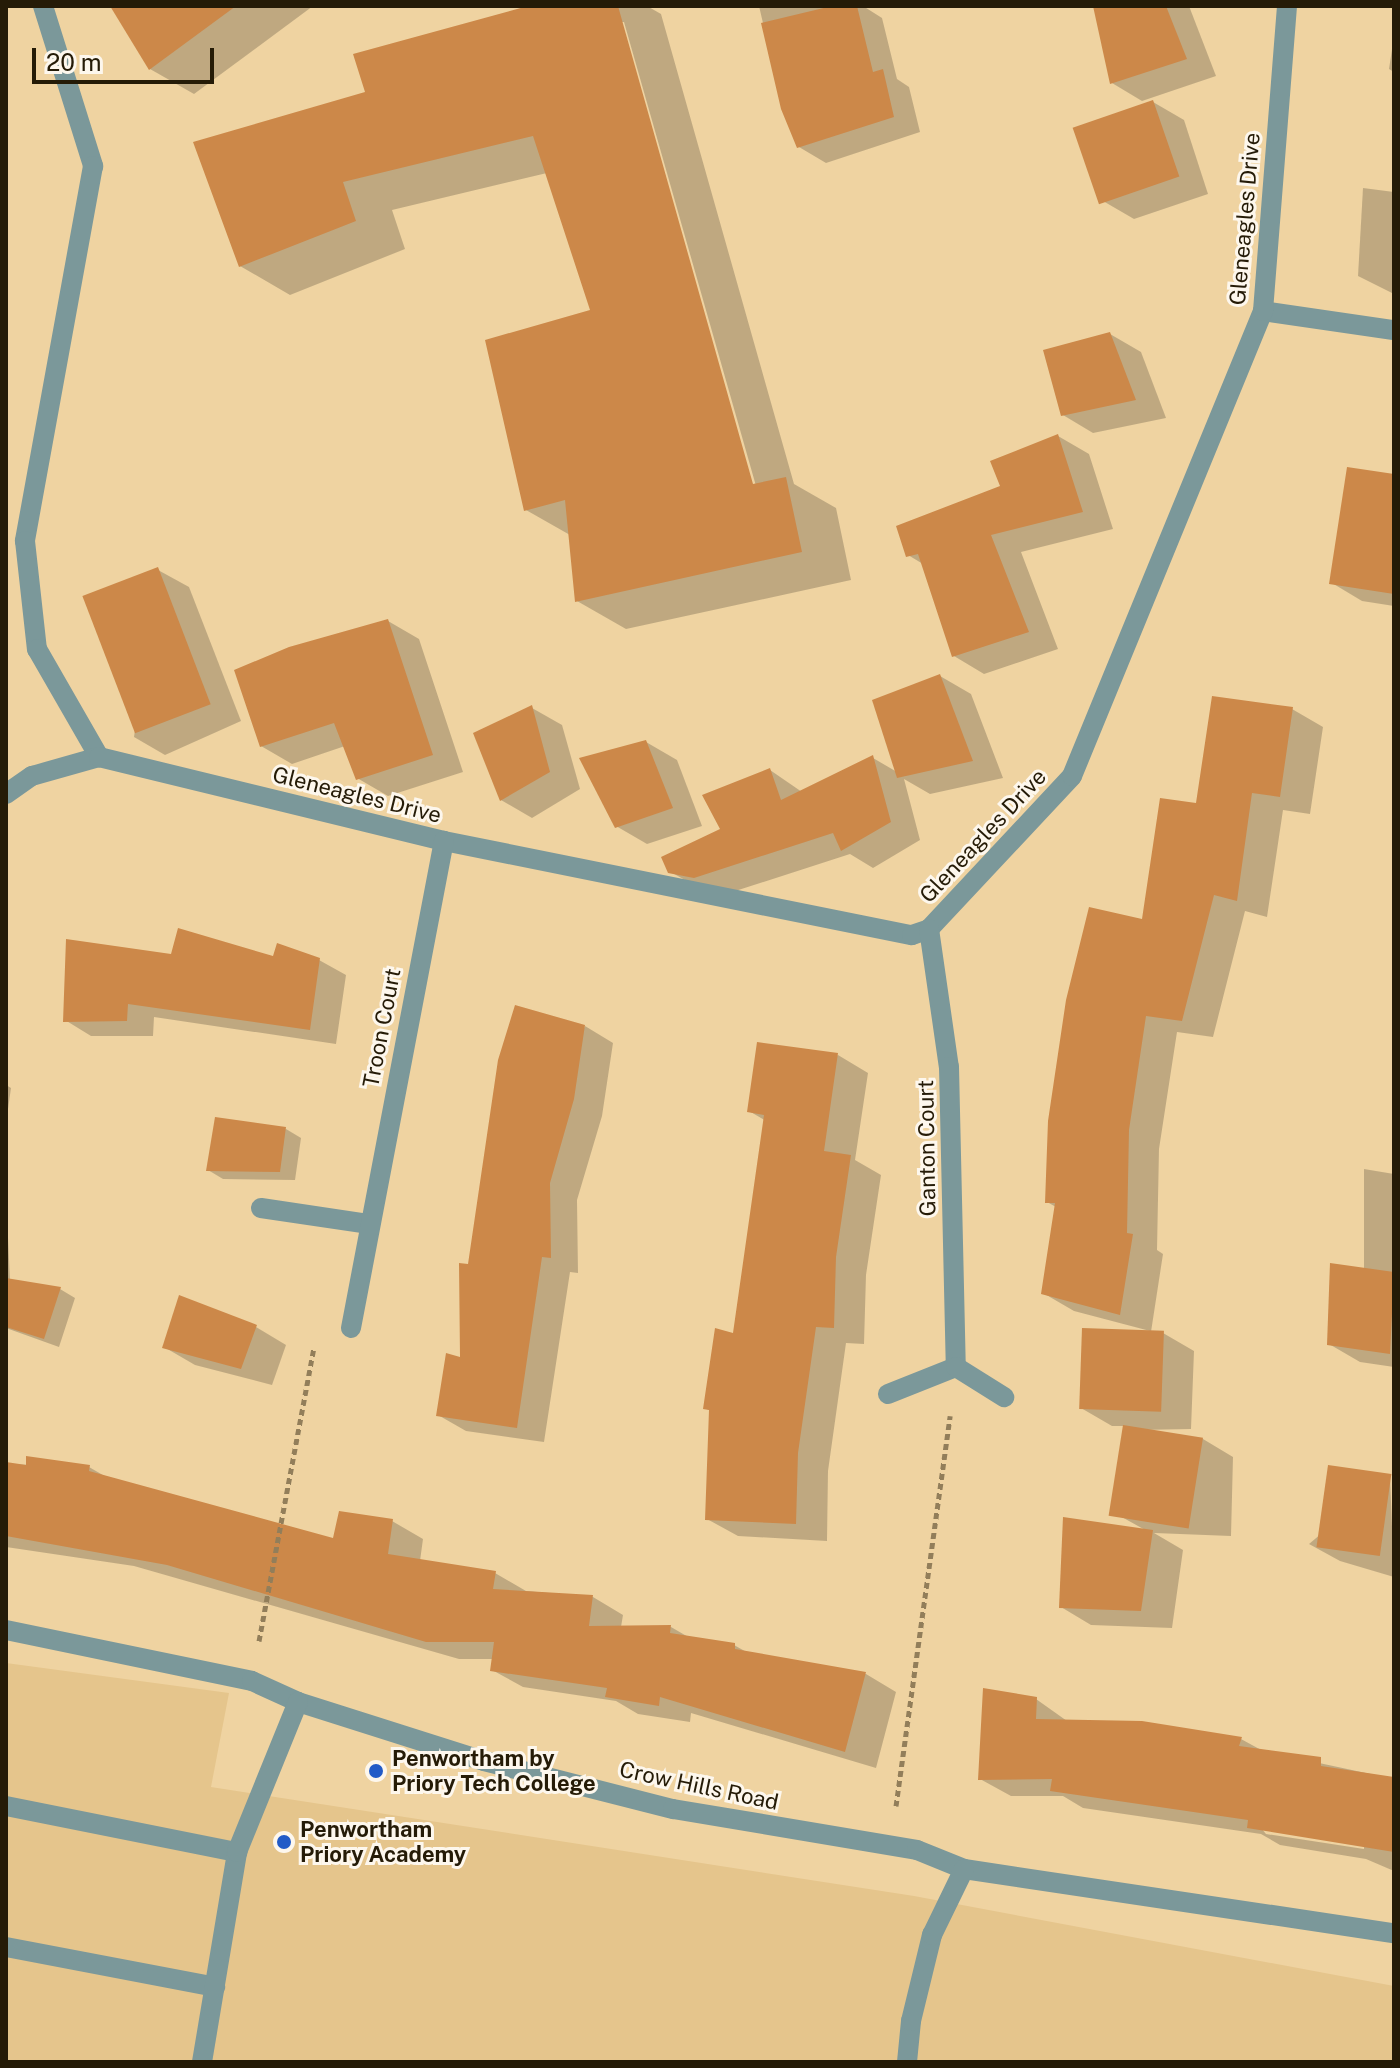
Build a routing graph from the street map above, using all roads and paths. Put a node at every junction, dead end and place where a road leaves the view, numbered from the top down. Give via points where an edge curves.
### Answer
1 (43, 6) edge
2 (1287, 6) edge
3 (1263, 311) junction
4 (1394, 330) edge
5 (99, 757) junction
6 (6, 794) edge
7 (444, 841) junction
8 (929, 929) junction
9 (261, 1208) dead end
10 (368, 1224) junction
11 (351, 1328) joint
12 (956, 1367) junction
13 (888, 1394) dead end
14 (1004, 1397) dead end
15 (6, 1630) edge
16 (252, 1681) junction
17 (298, 1702) junction
18 (6, 1806) edge
19 (890, 1847) junction
20 (237, 1852) junction
21 (964, 1869) junction
22 (1394, 1933) edge
23 (6, 1947) edge
24 (215, 1987) junction
25 (202, 2062) edge
26 (907, 2062) edge

1 - 5 street via 93,166 25,541 37,649
2 - 3 street, Gleneagles Drive
3 - 4 street
3 - 8 street, Gleneagles Drive via 1072,776
5 - 6 street, Gleneagles Drive via 32,776
5 - 7 street, Gleneagles Drive
7 - 8 street, Gleneagles Drive via 912,935
7 - 10 street, Troon Court
8 - 12 street, Ganton Court via 949,1067
9 - 10 street
10 - 11 street, Troon Court
11 - 16 path via 317,1328
12 - 13 street
12 - 14 street
12 - 19 path
15 - 16 street, Crow Hills Road
16 - 17 street, Crow Hills Road
17 - 19 street, Crow Hills Road via 484,1761 673,1809
17 - 20 street
18 - 20 street
19 - 21 street, Crow Hills Road via 917,1850
20 - 24 street
21 - 22 street, Crow Hills Road
21 - 26 street via 932,1935
23 - 24 street
24 - 25 street

